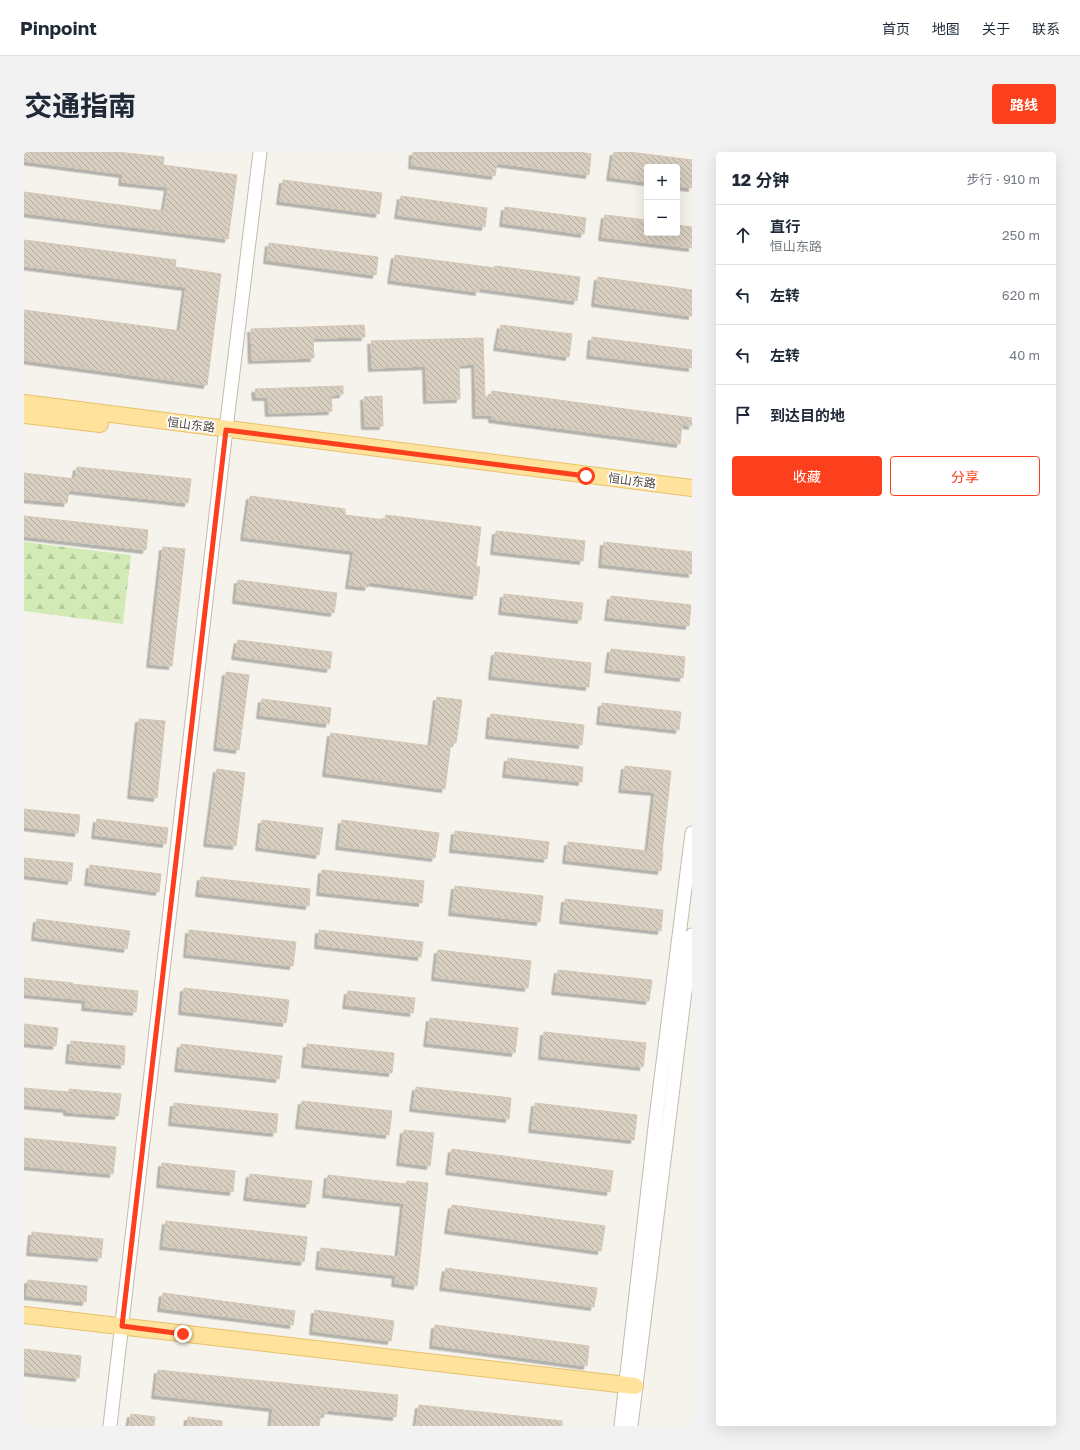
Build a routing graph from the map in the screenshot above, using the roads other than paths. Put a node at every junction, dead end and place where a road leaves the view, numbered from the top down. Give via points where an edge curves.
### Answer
1 (260, 152) edge
2 (24, 403) edge
3 (24, 415) edge
4 (226, 434) junction
5 (692, 488) edge
6 (692, 496) edge
7 (692, 833) edge
8 (692, 936) edge
9 (24, 1315) edge
10 (24, 1324) edge
11 (122, 1331) junction
12 (630, 1390) junction
13 (110, 1426) edge
14 (621, 1426) edge
15 (631, 1426) edge

1 - 4 street
2 - 4 main road, 恒山东路
3 - 4 main road, 恒山东路
4 - 5 main road, 恒山东路
4 - 6 main road, 恒山东路
4 - 11 street
7 - 12 street via 656,1118
8 - 12 street
9 - 11 main road
10 - 11 main road
11 - 12 main road
11 - 13 street
12 - 14 street
12 - 15 street

